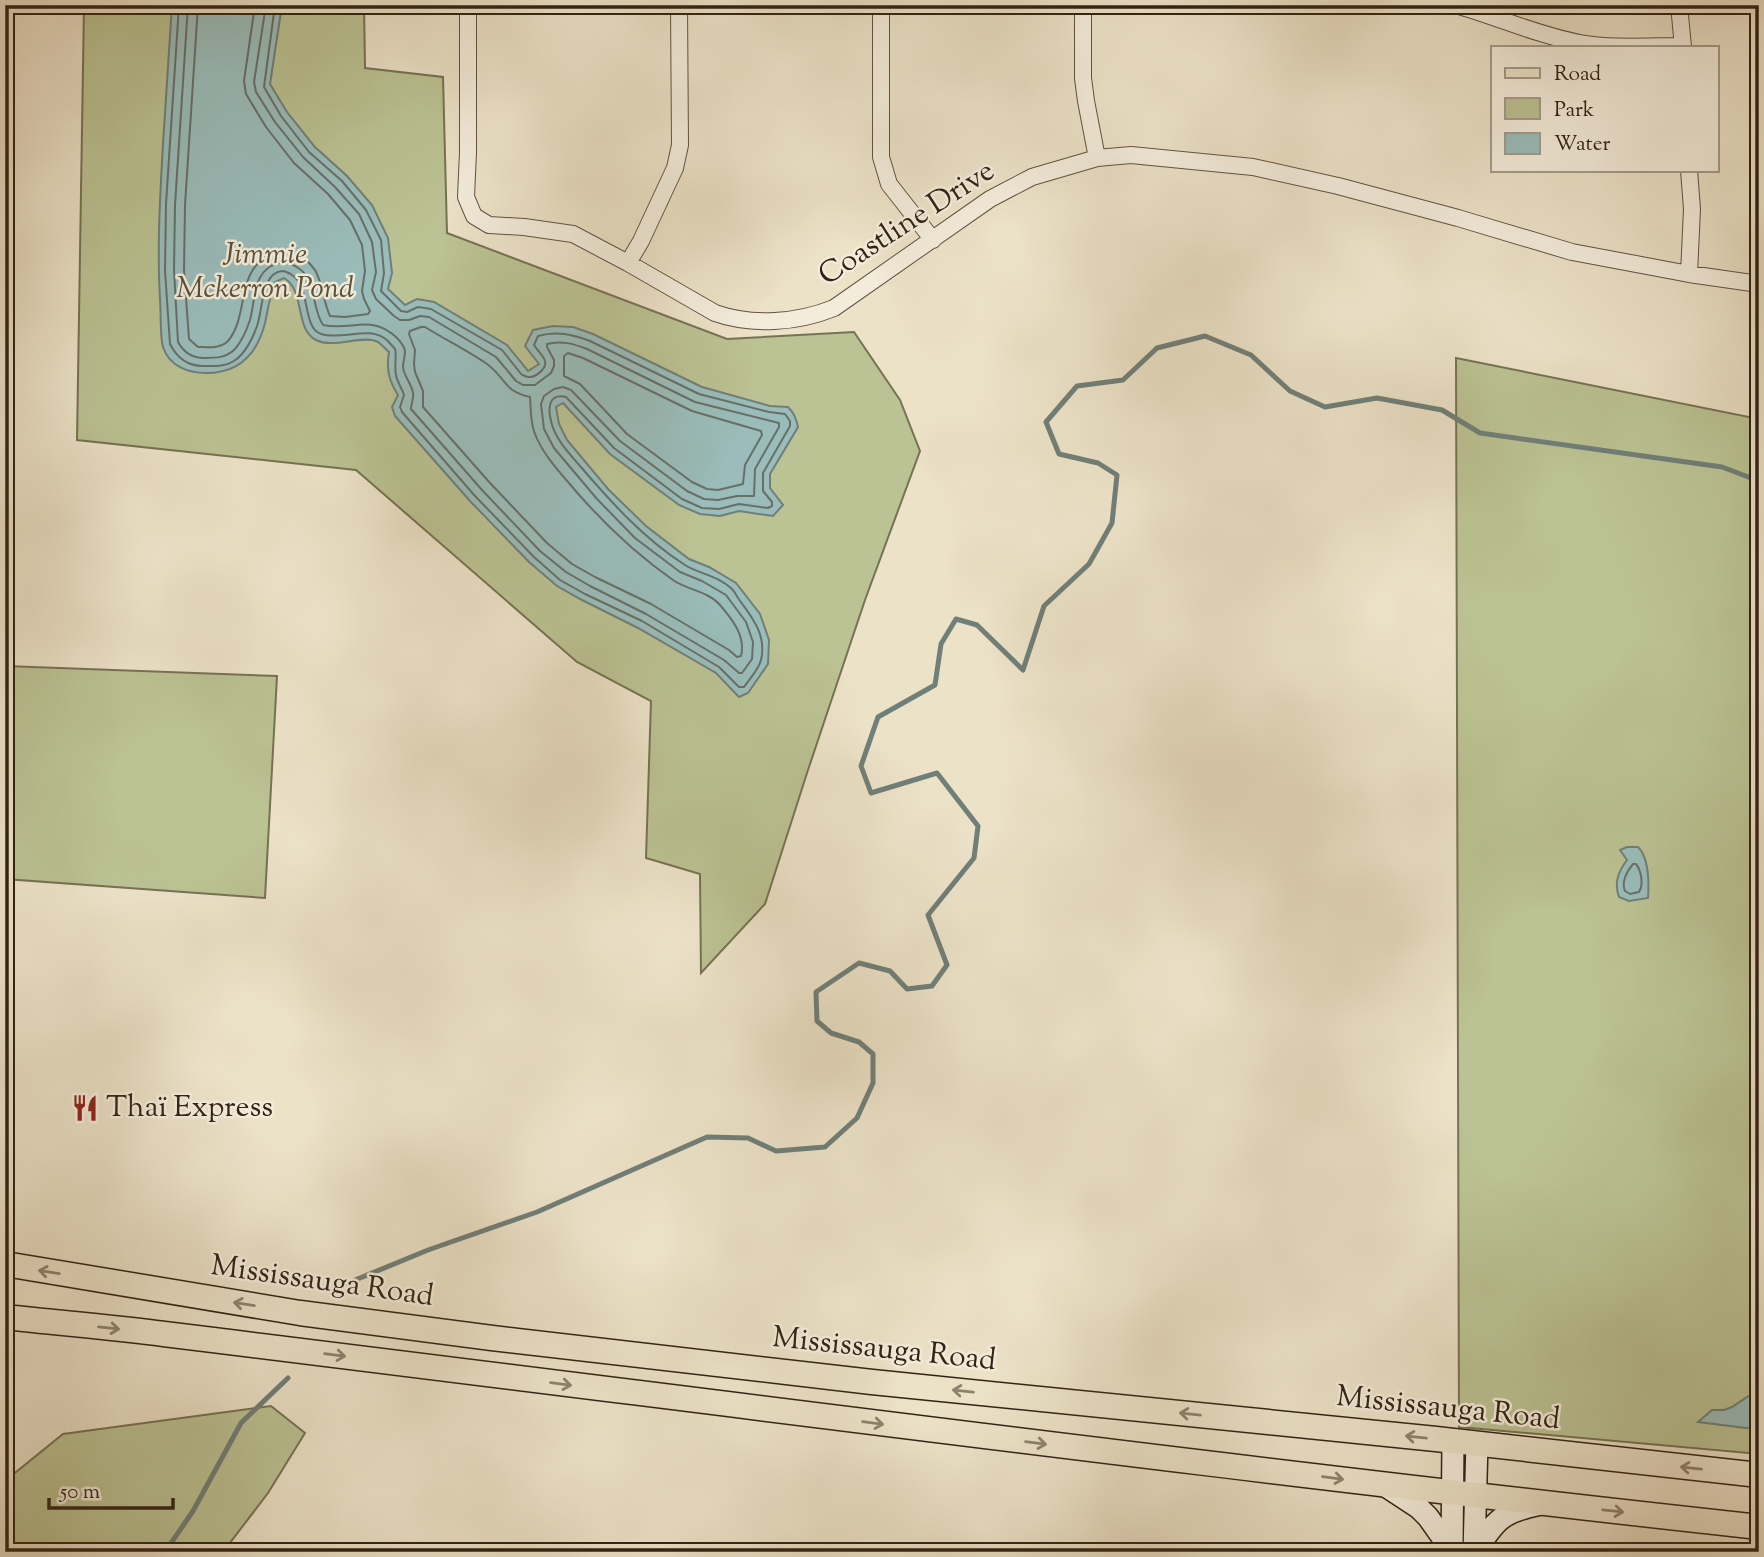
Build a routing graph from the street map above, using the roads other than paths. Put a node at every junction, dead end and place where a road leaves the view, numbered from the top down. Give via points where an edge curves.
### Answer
1 (468, 5) edge
2 (680, 5) edge
3 (881, 5) edge
4 (1083, 5) edge
5 (1456, 5) edge
6 (1679, 5) edge
7 (1631, 46) edge
8 (1682, 46) edge
9 (1097, 158) junction
10 (1689, 172) edge
11 (933, 240) junction
12 (628, 263) junction
13 (1689, 274) junction
14 (1759, 284) edge
15 (5, 1264) edge
16 (5, 1317) edge
17 (41, 1321) junction
18 (5, 1334) edge
19 (1465, 1442) junction
20 (1759, 1475) edge
21 (1384, 1485) junction
22 (1464, 1494) junction
23 (1546, 1503) junction
24 (1759, 1527) edge
25 (1463, 1552) edge

1 - 12 street, Coastline Drive via 466,197 474,216 489,225 573,234
2 - 12 street via 676,168
3 - 11 street via 881,157 890,184
4 - 9 street via 1083,78
5 - 7 street via 1547,35
6 - 8 street
9 - 11 street, Coastline Drive via 1032,177 990,199
9 - 13 street, Coastline Drive via 1131,155 1254,167 1458,218 1572,253
10 - 13 street
11 - 12 street, Coastline Drive via 834,308 785,321 715,313
13 - 14 street, Coastline Drive
19 -> 15 main road, Mississauga Road via 492,1338
16 - 17 main road
17 - 18 main road
17 -> 21 main road
20 -> 19 main road, Mississauga Road
19 - 22 main road
21 - 22 main road
21 - 25 main road via 1419,1508 1440,1536
22 - 23 main road
22 - 25 main road
23 -> 24 main road
23 - 25 main road via 1516,1509

